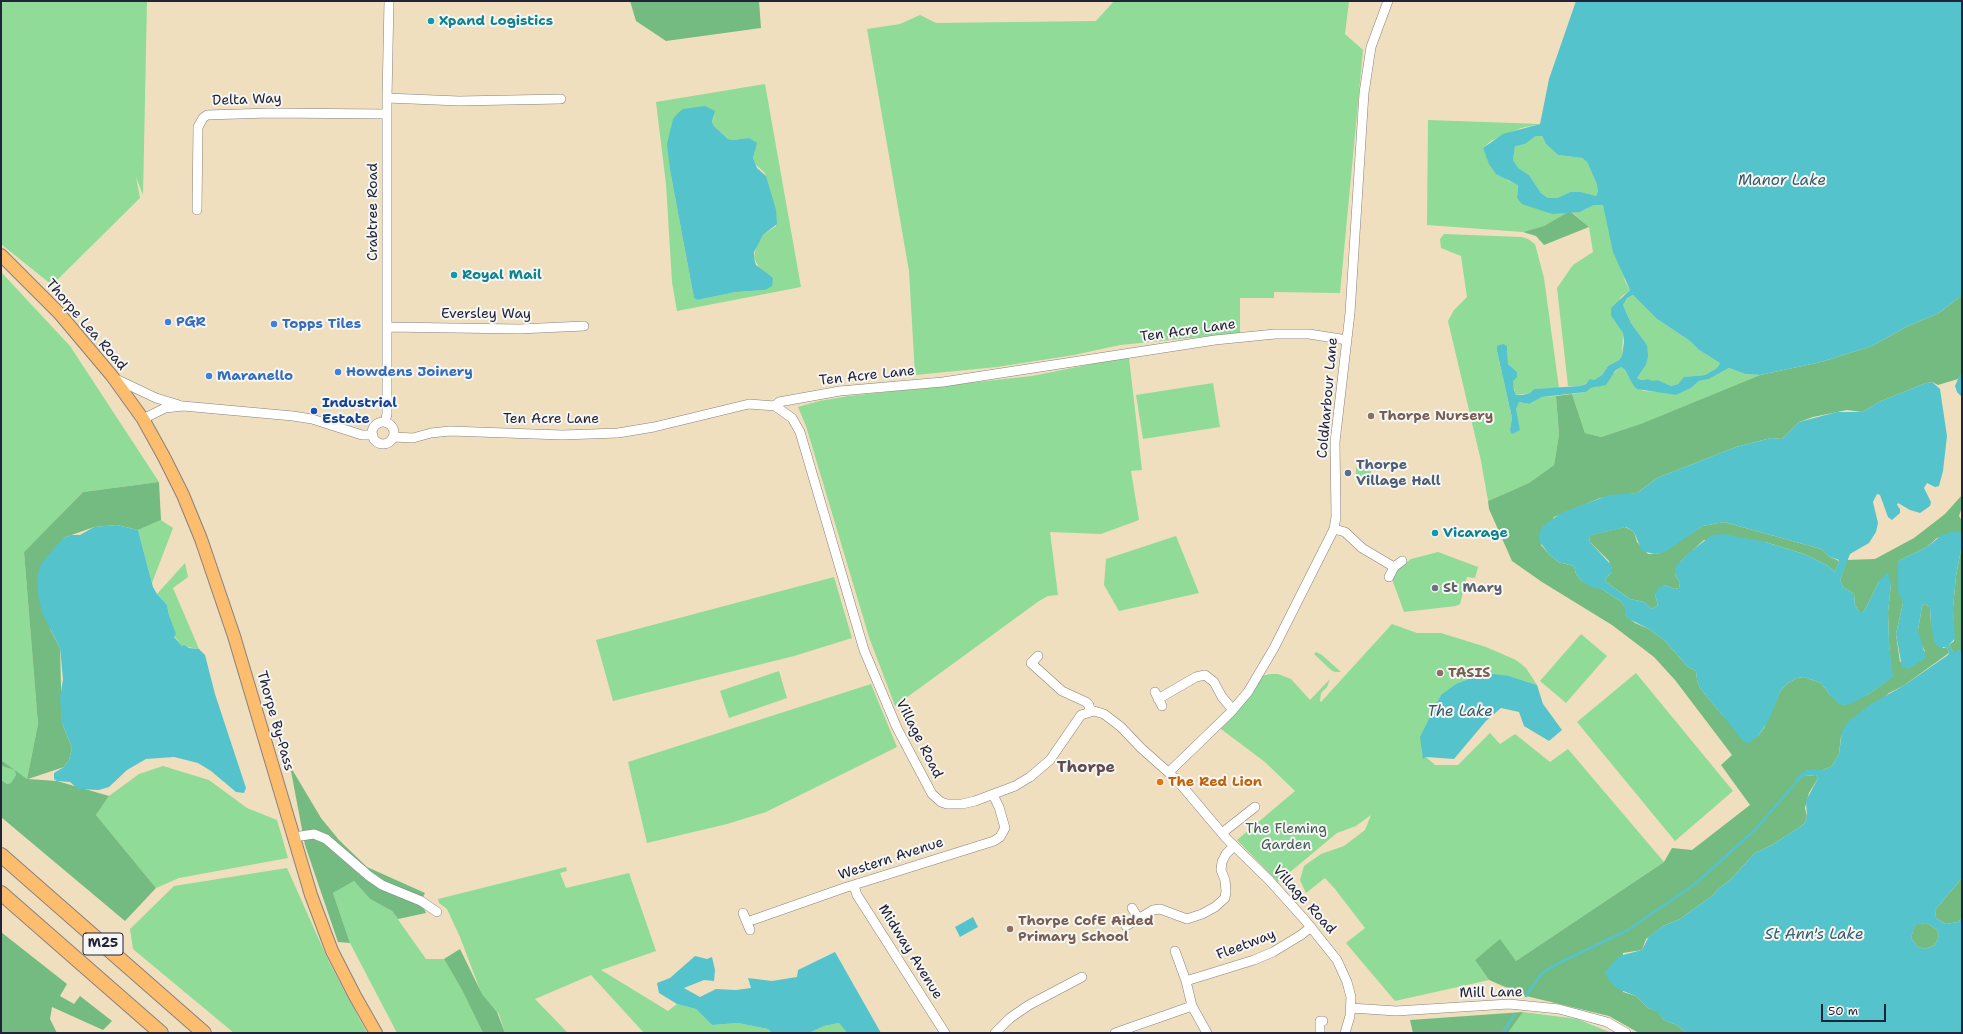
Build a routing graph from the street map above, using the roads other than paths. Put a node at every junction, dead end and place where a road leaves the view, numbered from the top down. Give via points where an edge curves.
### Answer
1 (389, 1) edge
2 (1388, 1) edge
3 (387, 98) junction
4 (561, 99) dead end
5 (387, 114) junction
6 (197, 210) dead end
7 (1, 255) edge
8 (584, 326) dead end
9 (387, 327) junction
10 (1346, 340) junction
11 (112, 376) junction
12 (182, 406) junction
13 (775, 406) junction
14 (143, 419) junction
15 (385, 422) junction
16 (373, 435) junction
17 (393, 438) junction
18 (1334, 528) junction
19 (1402, 561) dead end
20 (1394, 567) junction
21 (1390, 577) dead end
22 (1038, 656) dead end
23 (1158, 699) dead end
24 (1233, 710) junction
25 (1090, 711) junction
26 (1169, 772) junction
27 (993, 795) junction
28 (1255, 807) dead end
29 (1222, 833) junction
30 (294, 837) junction
31 (1234, 846) junction
32 (1, 855) edge
33 (854, 886) junction
34 (1, 893) edge
35 (1132, 908) dead end
36 (437, 912) dead end
37 (1138, 918) junction
38 (747, 922) dead end
39 (1126, 926) dead end
40 (1311, 927) junction
41 (1175, 951) dead end
42 (1082, 977) dead end
43 (1186, 981) junction
44 (1192, 1006) junction
45 (1351, 1008) junction
46 (1323, 1021) dead end
47 (161, 1033) edge
48 (204, 1033) edge
49 (376, 1033) edge
50 (945, 1033) edge
51 (995, 1033) edge
52 (1115, 1033) edge
53 (1207, 1033) edge
54 (1320, 1033) edge
55 (1345, 1033) edge
56 (1626, 1033) edge

1 - 3 street, Crabtree Road
2 - 10 street, Coldharbour Lane via 1371,47 1364,93 1350,314
3 - 4 street via 459,101
3 - 5 street, Crabtree Road
5 - 6 street, Delta Way via 207,115 202,118 198,127
5 - 9 street, Crabtree Road
7 - 11 main road, Thorpe Lea Road via 59,314
8 - 9 street, Eversley Way via 519,329
9 - 15 street, Crabtree Road
10 - 13 street, Ten Acre Lane via 1309,334 1275,334 1215,340 943,382 834,392 779,402
10 - 18 street, Coldharbour Lane via 1335,442
11 - 12 street via 135,390
11 - 14 main road, Thorpe Lea Road
12 - 14 street via 165,408
12 - 16 street via 293,416 312,419 362,435
13 - 17 street, Ten Acre Lane via 749,404 660,426 618,433 562,435 450,431 413,438
13 - 27 street, Village Road via 792,418 800,432 864,650 897,728 926,786 947,804 962,804
14 - 30 main road, Thorpe By-Pass via 183,494 201,539 234,636
15 - 16 street via 377,424
15 - 17 street via 392,426
16 - 17 street via 382,444
18 - 20 street via 1345,532 1362,548
18 - 24 street, Coldharbour Lane via 1274,648 1248,692
19 - 20 street
20 - 21 street
22 - 25 street via 1032,663 1062,691 1086,702
23 - 24 street via 1196,677 1205,675 1214,682
24 - 26 street, Coldharbour Lane
25 - 26 street, Village Road via 1112,719
25 - 27 street, Village Road via 1078,719 1058,750 1041,768 1024,781
26 - 29 street, Village Road
27 - 33 street, Western Avenue via 1004,822 1004,831 998,839
28 - 29 street
29 - 31 street, Village Road
30 - 36 street via 314,834 326,839 382,885 421,901
30 - 49 main road, Thorpe By-Pass via 332,951
31 - 37 street via 1222,862 1225,898 1215,907 1187,919 1160,909
31 - 40 street, Village Road
32 - 48 highway, M25
33 - 38 street, Western Avenue
33 - 50 street, Midway Avenue via 857,895
34 - 47 highway, M25
35 - 37 street
37 - 39 street
40 - 43 street, Fleetway via 1272,952 1254,960
40 - 45 street, Village Road via 1337,960 1347,982
41 - 43 street
42 - 51 street via 1029,1005 1010,1018
43 - 44 street
44 - 52 street
44 - 53 street
45 - 55 street
45 - 56 street, Mill Lane via 1396,1011 1508,1004 1559,1009 1607,1022
46 - 54 street via 1320,1021

